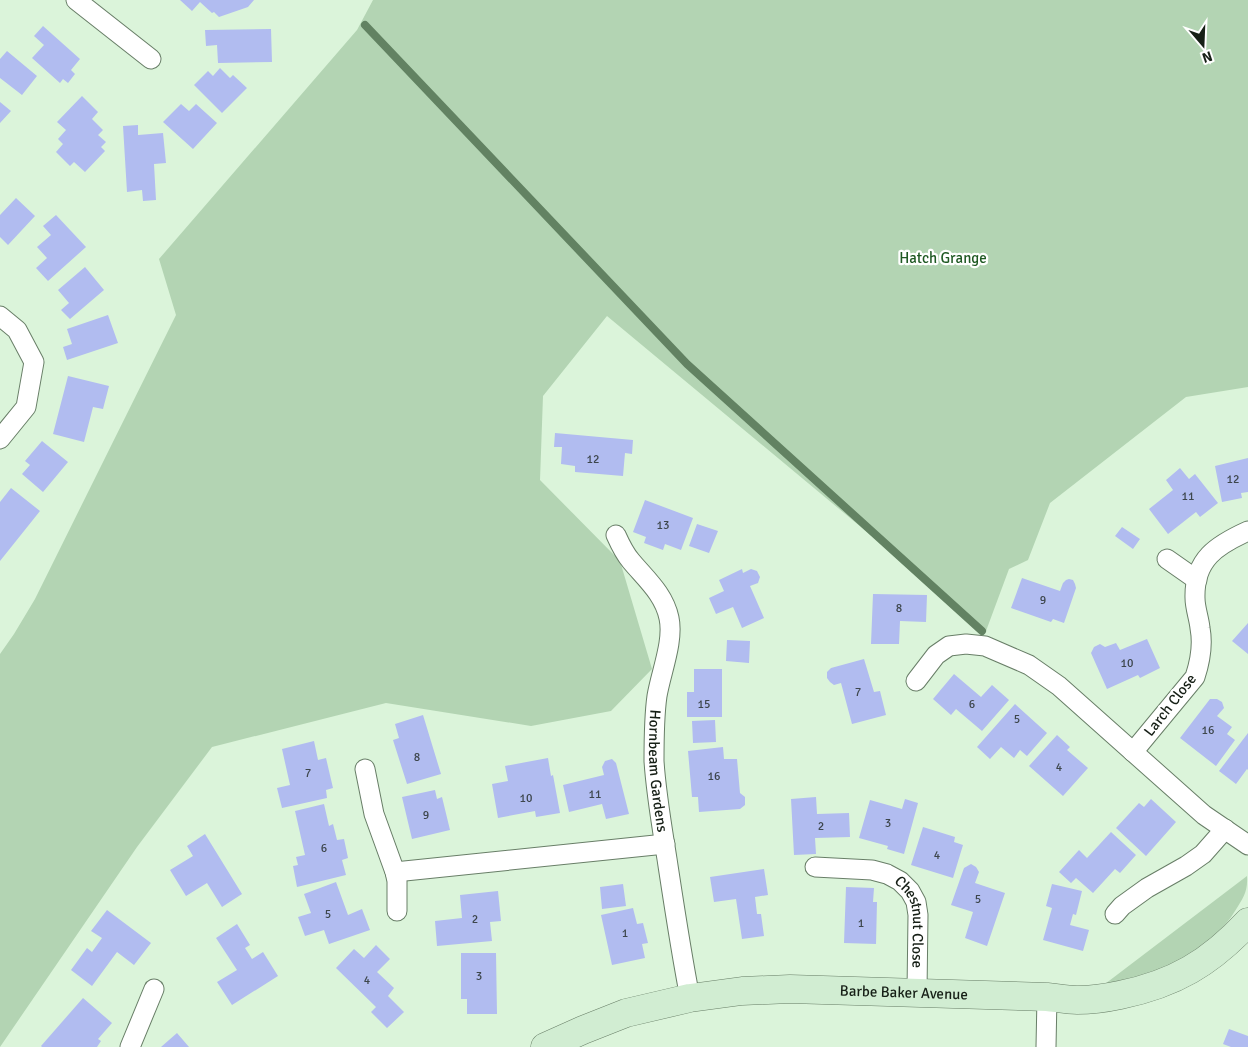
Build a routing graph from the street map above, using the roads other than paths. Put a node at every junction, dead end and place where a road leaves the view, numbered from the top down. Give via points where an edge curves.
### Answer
1 (76, 0) edge
2 (151, 59) dead end
3 (0, 316) edge
4 (0, 439) edge
5 (1248, 531) edge
6 (616, 535) dead end
7 (1168, 559) dead end
8 (1197, 580) junction
9 (916, 681) dead end
10 (1133, 752) junction
11 (364, 769) dead end
12 (1225, 829) junction
13 (665, 844) junction
14 (1248, 845) edge
15 (815, 867) dead end
16 (396, 872) junction
17 (397, 911) dead end
18 (1115, 914) dead end
19 (1248, 922) edge
20 (154, 990) dead end
21 (917, 992) junction
22 (1046, 997) junction
23 (690, 998) junction
24 (130, 1047) edge
25 (545, 1047) edge
26 (1046, 1047) edge

1 - 2 street
3 - 4 street via 17,330 34,362 26,407
5 - 8 street, Larch Close via 1210,553 1199,570
6 - 13 street, Hornbeam Gardens via 630,560 664,603 668,617 669,643 657,698 654,761
7 - 8 street
8 - 10 street, Larch Close via 1195,598 1201,651 1195,677
9 - 10 street, Larch Close via 948,646 986,646 1029,665 1059,686
10 - 12 street, Larch Close via 1204,815
11 - 16 street via 374,814
12 - 14 street, Larch Close
12 - 18 street via 1203,854 1147,888
13 - 16 street, Hornbeam Gardens
13 - 23 street, Hornbeam Gardens
15 - 21 street, Chestnut Close via 872,870 900,881 910,891 918,916
16 - 17 street
19 - 22 street, Barbe Baker Avenue via 1202,963 1156,986 1092,999
20 - 24 street
21 - 22 street, Barbe Baker Avenue
21 - 23 street, Barbe Baker Avenue via 790,989
22 - 26 street
23 - 25 street, Barbe Baker Avenue via 626,1013

